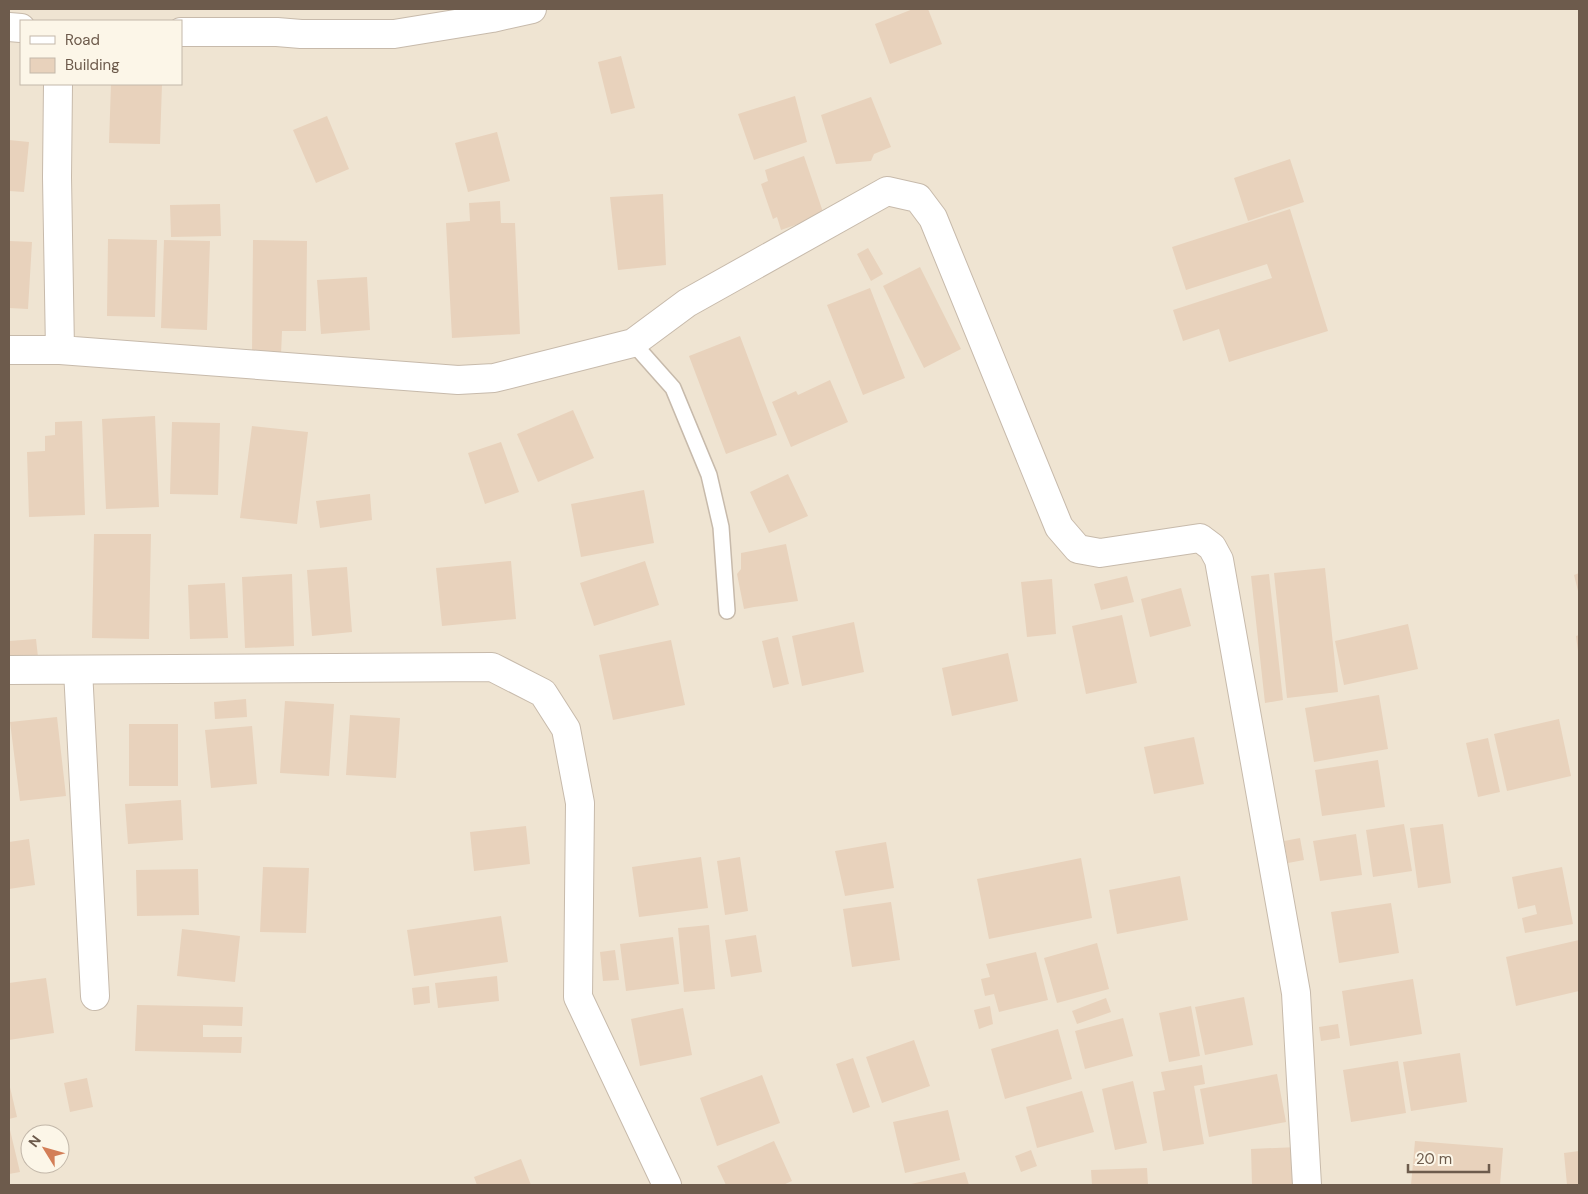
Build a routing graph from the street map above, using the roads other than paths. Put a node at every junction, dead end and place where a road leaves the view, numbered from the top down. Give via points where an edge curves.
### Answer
1 (532, 9) edge
2 (492, 13) edge
3 (182, 32) edge
4 (58, 85) edge
5 (633, 343) junction
6 (9, 350) edge
7 (60, 350) junction
8 (727, 611) dead end
9 (9, 670) edge
10 (78, 670) junction
11 (95, 996) dead end
12 (667, 1185) edge
13 (1307, 1185) edge

1 - 2 street
2 - 3 street via 394,34
4 - 7 street
5 - 7 street via 494,378 458,380
5 - 8 lane via 673,388 709,475 721,527
5 - 13 street via 687,303 887,191 918,198 933,218 1059,527 1078,549 1100,552 1200,538 1212,547 1219,560 1296,993
6 - 7 street
9 - 10 street
10 - 11 street
10 - 12 street via 492,667 543,694 566,729 580,803 578,997

